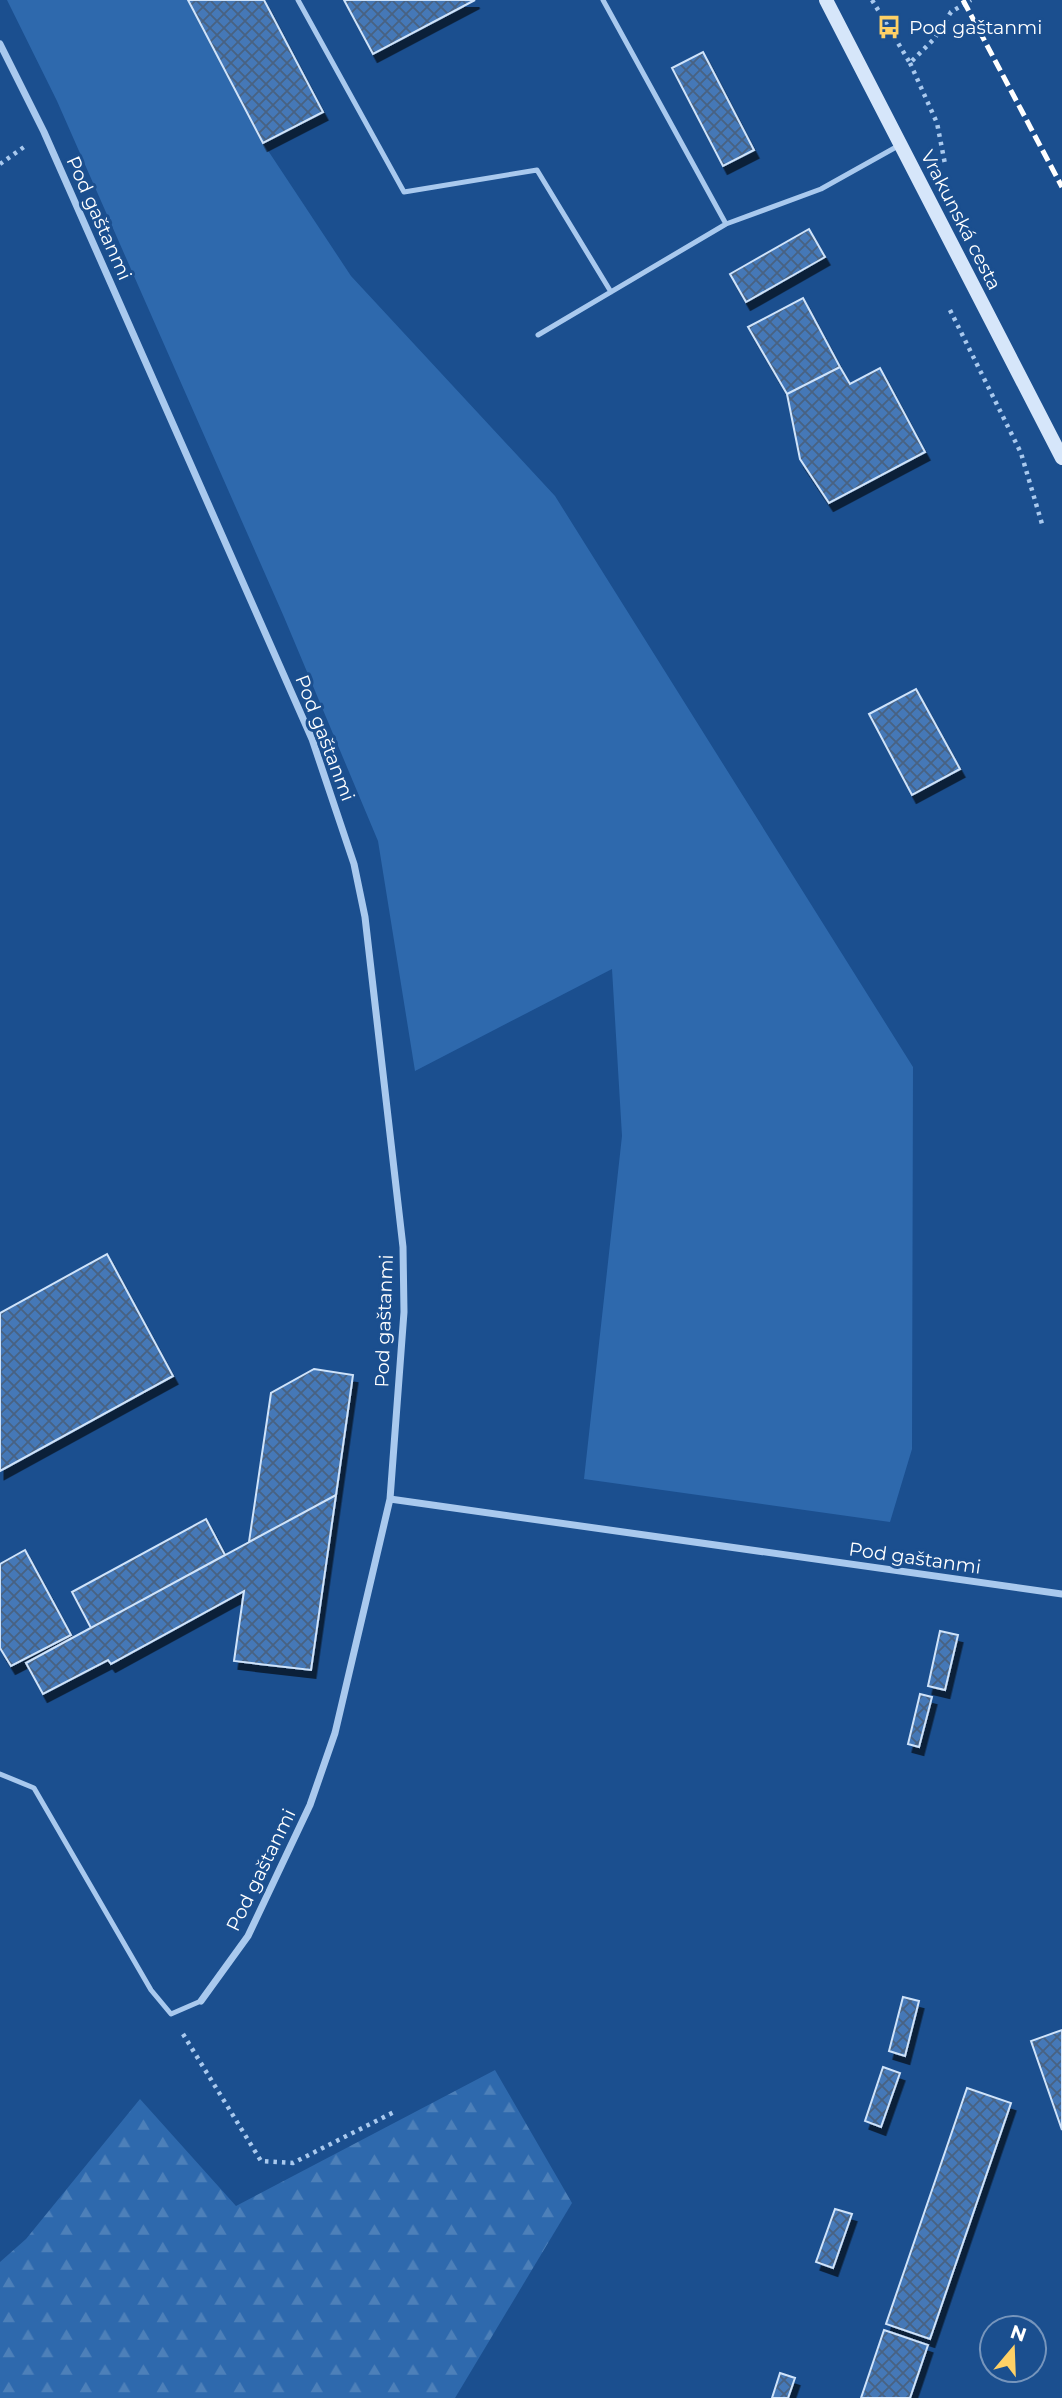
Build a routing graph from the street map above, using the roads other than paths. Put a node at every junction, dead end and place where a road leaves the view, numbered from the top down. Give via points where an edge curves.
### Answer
1 (298, 0) edge
2 (603, 0) edge
3 (826, 0) edge
4 (0, 44) edge
5 (900, 144) junction
6 (726, 224) junction
7 (611, 292) junction
8 (538, 335) dead end
9 (1062, 458) edge
10 (390, 1499) junction
11 (1062, 1594) edge
12 (0, 1774) edge
13 (201, 2001) joint

1 - 7 lane via 404,192 537,170
2 - 6 lane
3 - 5 main road, Vrakunská cesta
4 - 10 street, Pod gaštanmi via 44,132 312,739 354,864 365,917 403,1247 404,1312
5 - 6 lane via 821,189
5 - 9 main road, Vrakunská cesta
6 - 7 lane
7 - 8 lane
10 - 11 street, Pod gaštanmi
10 - 13 street, Pod gaštanmi via 335,1733 310,1805 248,1936
12 - 13 lane via 34,1788 151,1990 171,2014

